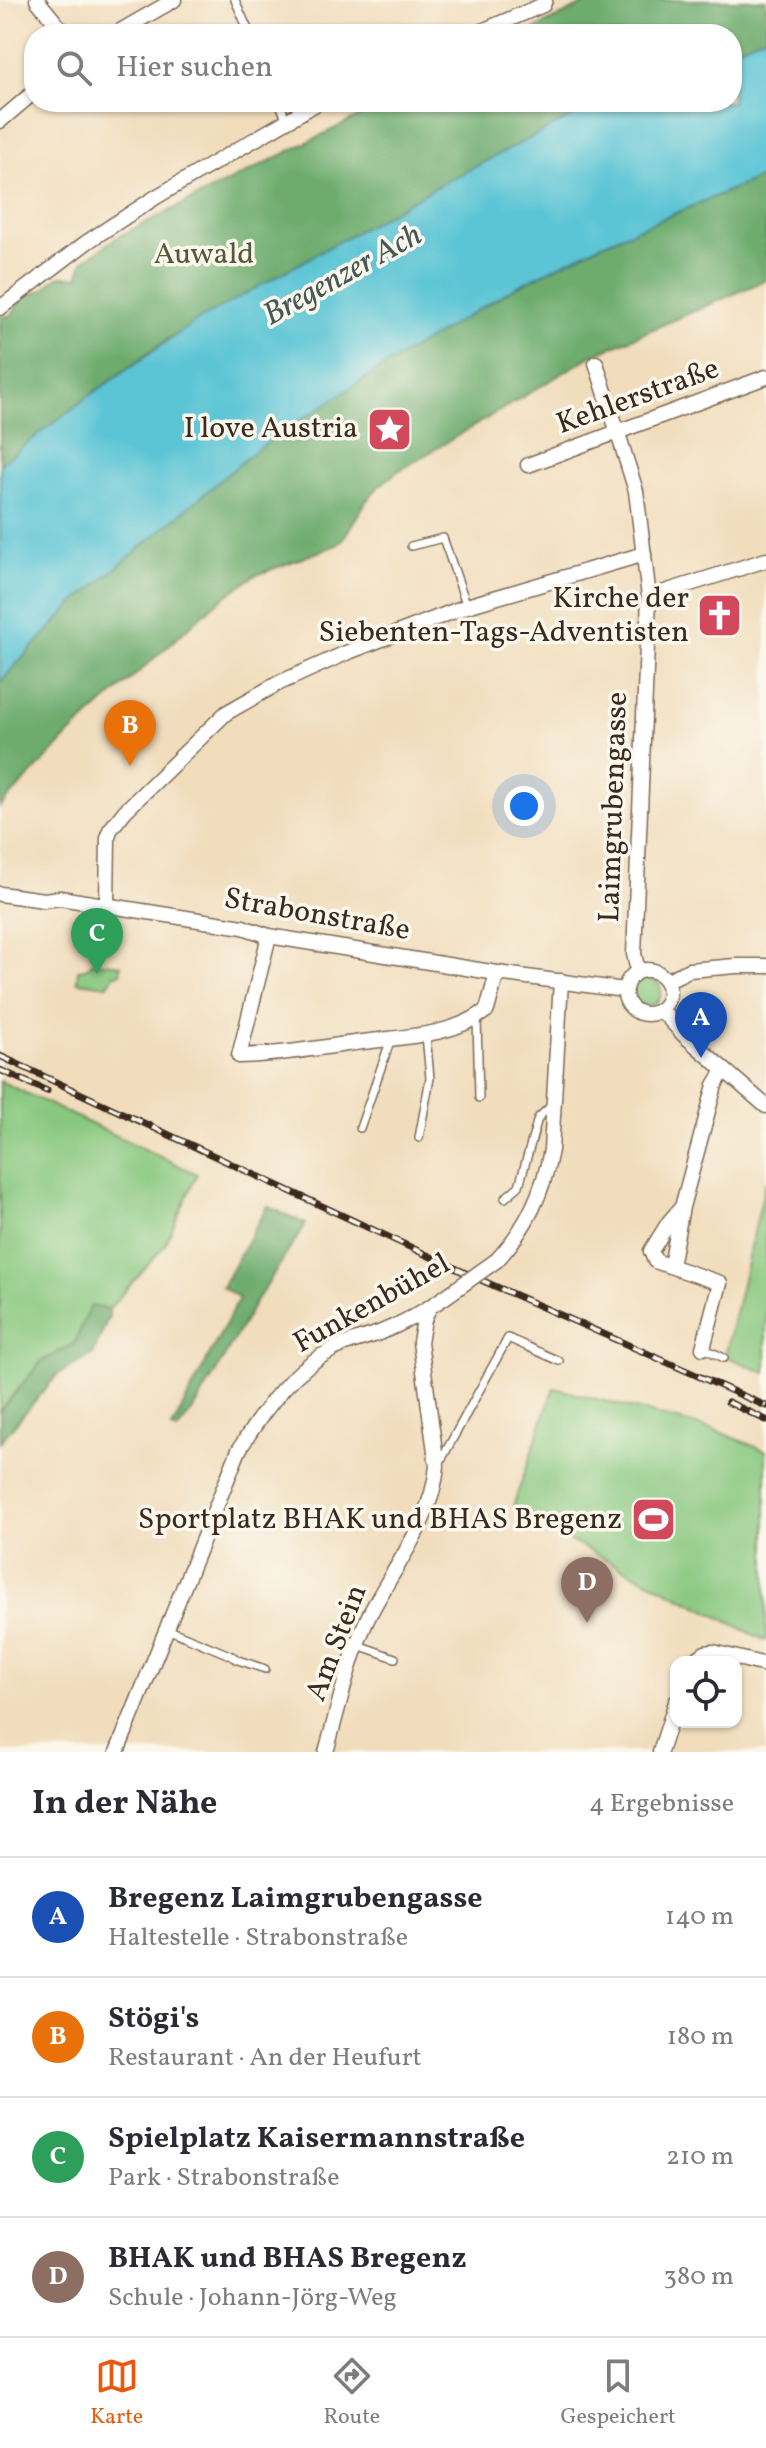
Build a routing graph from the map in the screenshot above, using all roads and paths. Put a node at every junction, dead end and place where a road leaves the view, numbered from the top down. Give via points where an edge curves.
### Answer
1 (37, 0) edge
2 (174, 0) edge
3 (235, 0) edge
4 (545, 0) edge
5 (57, 24) edge
6 (132, 24) edge
7 (246, 24) edge
8 (498, 24) edge
9 (24, 101) edge
10 (283, 112) edge
11 (302, 112) edge
12 (0, 121) edge
13 (287, 121) junction
14 (0, 308) edge
15 (596, 363) dead end
16 (766, 377) edge
17 (618, 432) junction
18 (528, 465) dead end
19 (411, 546) dead end
20 (644, 554) junction
21 (766, 560) edge
22 (649, 597) junction
23 (467, 606) junction
24 (0, 894) edge
25 (107, 905) junction
26 (269, 936) junction
27 (766, 966) edge
28 (638, 971) junction
29 (497, 973) junction
30 (561, 981) junction
31 (666, 981) junction
32 (624, 990) junction
33 (661, 1010) junction
34 (477, 1018) junction
35 (426, 1035) junction
36 (391, 1039) junction
37 (724, 1070) junction
38 (479, 1098) dead end
39 (554, 1103) junction
40 (766, 1106) edge
41 (360, 1128) dead end
42 (419, 1138) dead end
43 (505, 1198) dead end
44 (682, 1207) junction
45 (671, 1266) junction
46 (429, 1308) junction
47 (703, 1348) joint
48 (724, 1358) dead end
49 (559, 1361) dead end
50 (437, 1466) junction
51 (167, 1629) junction
52 (358, 1645) junction
53 (701, 1656) edge
54 (729, 1656) edge
55 (395, 1658) dead end
56 (742, 1659) edge
57 (766, 1665) edge
58 (265, 1669) dead end
59 (670, 1721) edge
60 (117, 1752) edge
61 (326, 1752) edge
62 (660, 1752) edge

1 - 5 street
2 - 6 street
3 - 7 lane
4 - 8 street
9 - 12 street
10 - 13 lane
11 - 13 street
13 - 14 street via 156,197
15 - 17 street, Laimgrubengasse
16 - 17 street, Kehlerstraße
17 - 18 street, Kehlerstraße
17 - 20 street, Laimgrubengasse via 636,491
19 - 23 lane via 443,538
20 - 22 street, Laimgrubengasse
20 - 23 street
21 - 22 street
22 - 28 street, Laimgrubengasse via 634,954
23 - 25 street via 346,653 226,713 110,830
24 - 25 street, Strabonstraße
25 - 26 street, Strabonstraße
26 - 29 street, Strabonstraße
26 - 36 street via 239,1056
27 - 31 street via 689,970
28 - 31 street via 657,972
28 - 32 street
29 - 30 street, Strabonstraße
29 - 34 street via 487,1010
30 - 32 street, Strabonstraße
30 - 39 street, Funkenbühel
31 - 33 street via 668,1000
32 - 33 street via 635,1011 648,1015
33 - 37 street
34 - 35 street
34 - 38 lane
35 - 36 street
35 - 42 lane via 430,1078
36 - 41 lane
37 - 40 street
37 - 44 street via 715,1085
39 - 43 lane via 538,1118 519,1186
39 - 46 street, Funkenbühel, bridge via 541,1194 523,1228 497,1260
44 - 45 street
44 - 45 street via 651,1251 655,1261
45 - 47 street via 720,1283
46 - 50 street, Am Stein via 420,1342
46 - 51 street, Funkenbühel via 317,1359 261,1417 239,1450
47 - 48 lane
49 - 50 lane, Am Stein via 508,1338
50 - 52 street, Am Stein via 423,1518
51 - 58 lane
51 - 60 street, Funkenbühel
52 - 55 lane
52 - 61 street, Am Stein
53 - 54 street
56 - 57 street
59 - 62 street

